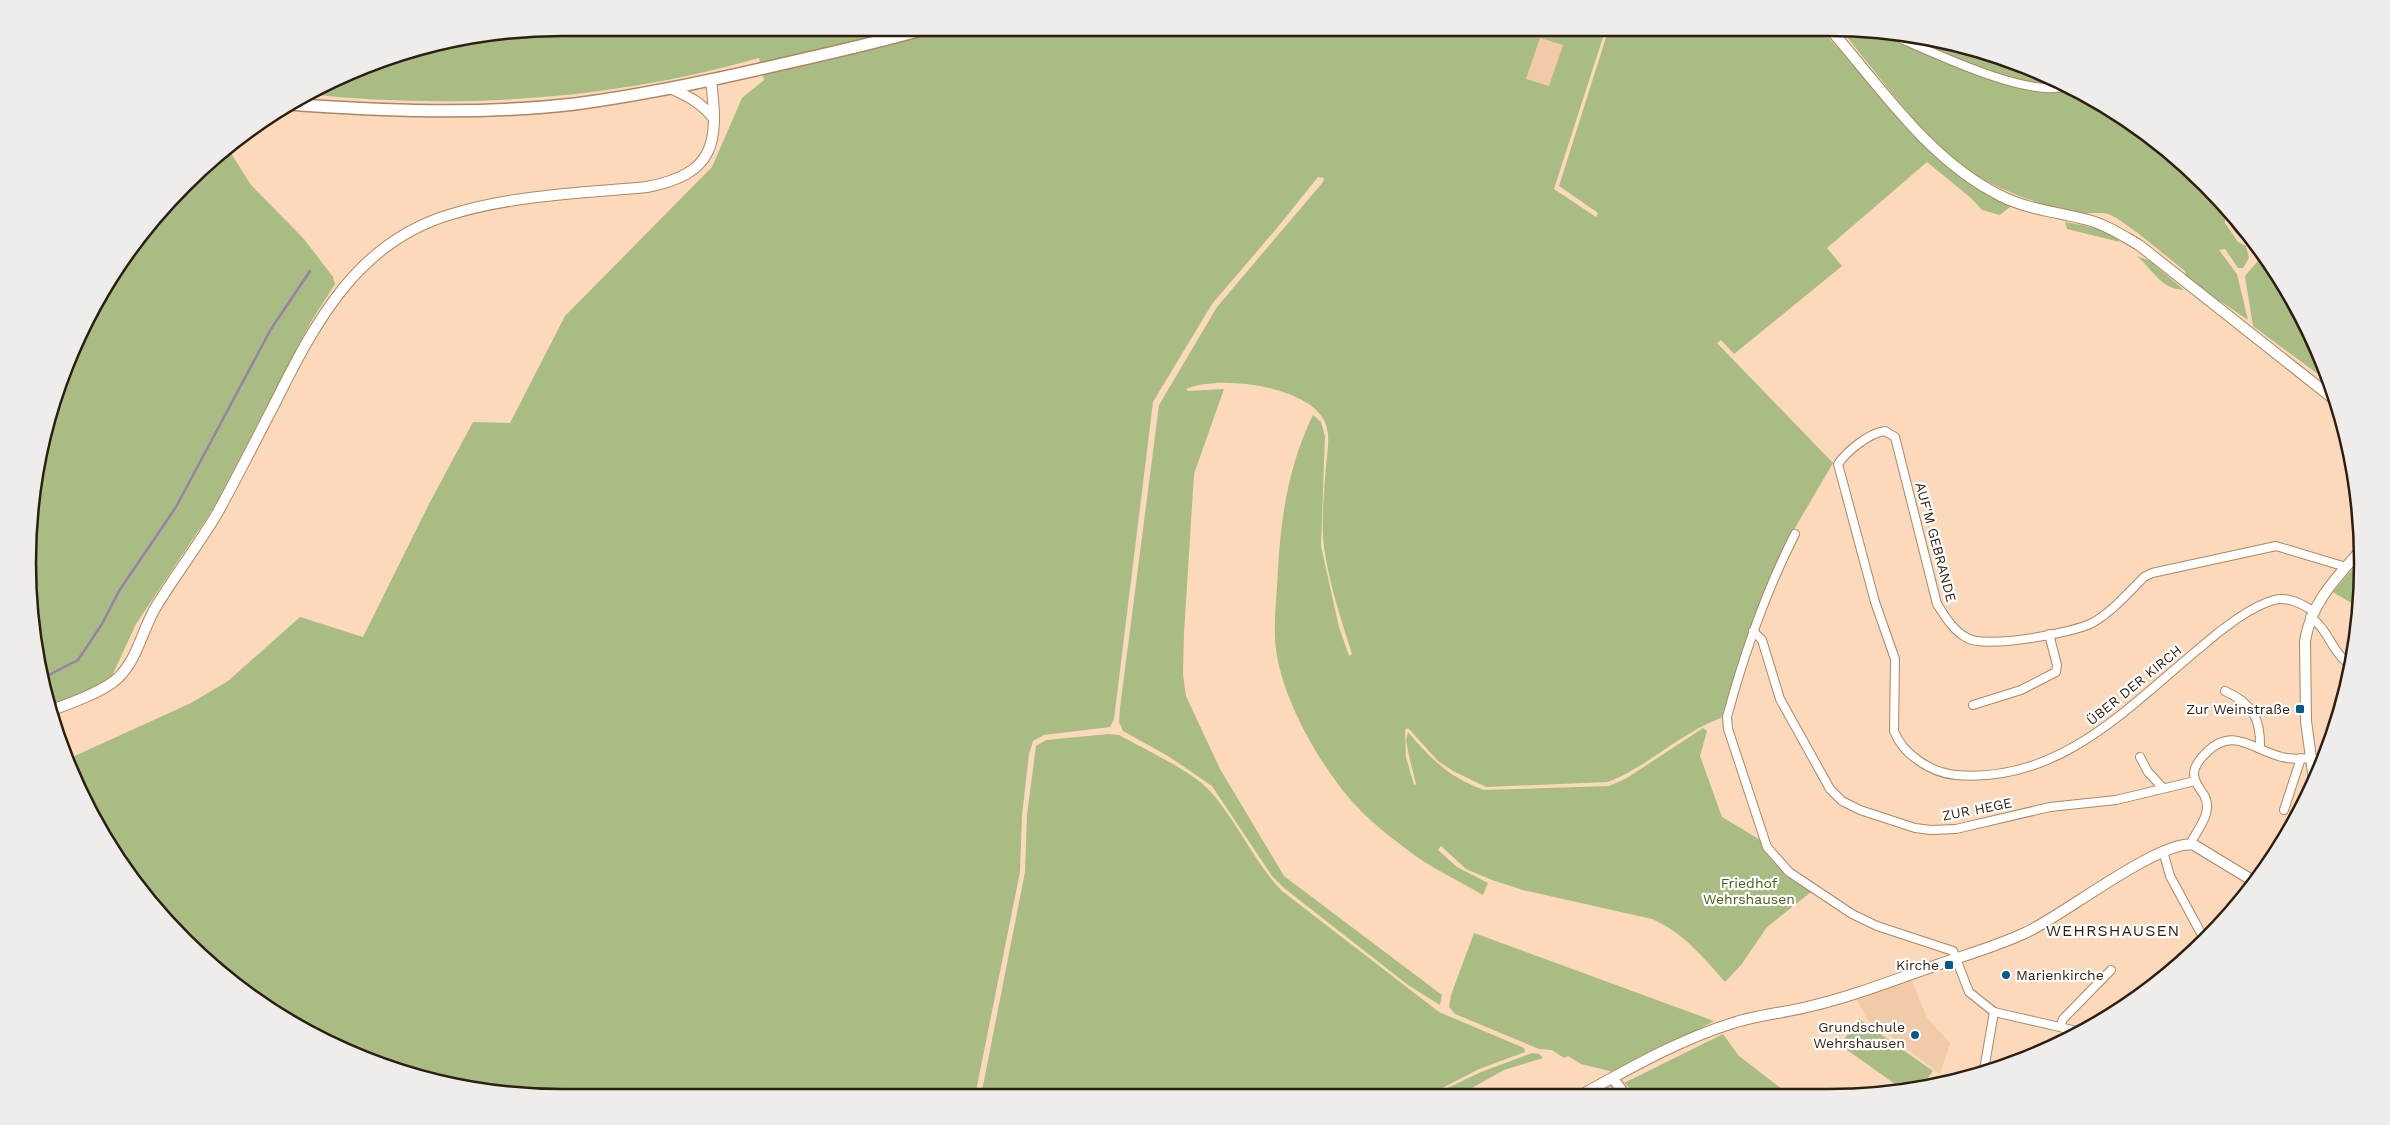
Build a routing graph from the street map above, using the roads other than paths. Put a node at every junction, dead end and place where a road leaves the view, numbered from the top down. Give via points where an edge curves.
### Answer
1 (904, 36) edge
2 (1836, 36) edge
3 (1911, 43) edge
4 (711, 81) junction
5 (2052, 87) edge
6 (670, 88) junction
7 (303, 105) edge
8 (715, 119) junction
9 (2326, 393) edge
10 (1838, 464) joint
11 (1795, 534) dead end
12 (2354, 558) edge
13 (2346, 567) junction
14 (2312, 614) junction
15 (1753, 632) junction
16 (2049, 634) junction
17 (2345, 660) edge
18 (2225, 691) dead end
19 (1973, 705) dead end
20 (57, 708) edge
21 (2260, 748) junction
22 (2140, 757) dead end
23 (2305, 758) junction
24 (2316, 760) edge
25 (2310, 771) edge
26 (2195, 781) junction
27 (2163, 788) junction
28 (2284, 810) dead end
29 (2190, 844) junction
30 (2163, 851) junction
31 (2249, 878) edge
32 (2202, 933) edge
33 (1958, 958) junction
34 (2111, 970) dead end
35 (1994, 1012) junction
36 (2060, 1027) junction
37 (2069, 1029) edge
38 (1985, 1065) edge
39 (1613, 1078) junction
40 (1593, 1089) edge
41 (1621, 1089) edge

1 - 4 main road
2 - 9 street via 1936,151 1958,170 2016,202 2089,220 2118,232 2139,245
3 - 5 street via 2012,81
4 - 6 main road
4 - 8 street
6 - 7 main road via 574,104 466,111
6 - 8 street via 692,97
8 - 20 street via 712,143 703,159 694,169 674,180 647,187 485,205 425,224 376,254 342,288 316,323 218,512 156,606 128,668 107,686
10 - 14 street, ÜBER DER KIRCH via 1875,602 1895,659 1894,731 1913,756 1940,772 1961,776 1987,774 2012,771 2057,758 2122,715 2216,634 2255,609 2281,599 2292,600
10 - 16 street, AUF'M GEBRANDE via 1842,457 1873,435 1890,433 1897,442 1937,604 1952,627 1969,640 1981,642
11 - 15 street via 1774,575
12 - 13 street
13 - 14 street
13 - 16 street, AUF'M GEBRANDE via 2276,546 2166,570 2144,577 2091,623 2070,632
14 - 17 street
14 - 23 street via 2304,641
15 - 27 street, ZUR HEGE via 1762,640 1780,699 1830,789 1842,801 1860,810 1923,830 1956,829 2050,807 2096,803
15 - 33 street via 1727,717 1728,730 1767,847 1789,872 1852,914 1877,926 1953,951
16 - 19 street via 2056,672 2021,690
18 - 21 street via 2240,699 2255,715 2260,730
21 - 23 street via 2280,757
21 - 26 street via 2235,739 2216,745 2196,767
22 - 27 street via 2148,772
23 - 24 street
23 - 25 street
23 - 28 street
26 - 27 street, ZUR HEGE
26 - 29 street via 2207,807
29 - 30 street
29 - 31 street
30 - 32 street via 2170,876
30 - 33 street via 2036,928
33 - 35 street via 1969,992
33 - 39 street via 1847,996 1729,1024 1670,1048
34 - 36 street via 2063,1019
35 - 36 street
35 - 38 street
36 - 37 street
39 - 40 street
39 - 41 street

